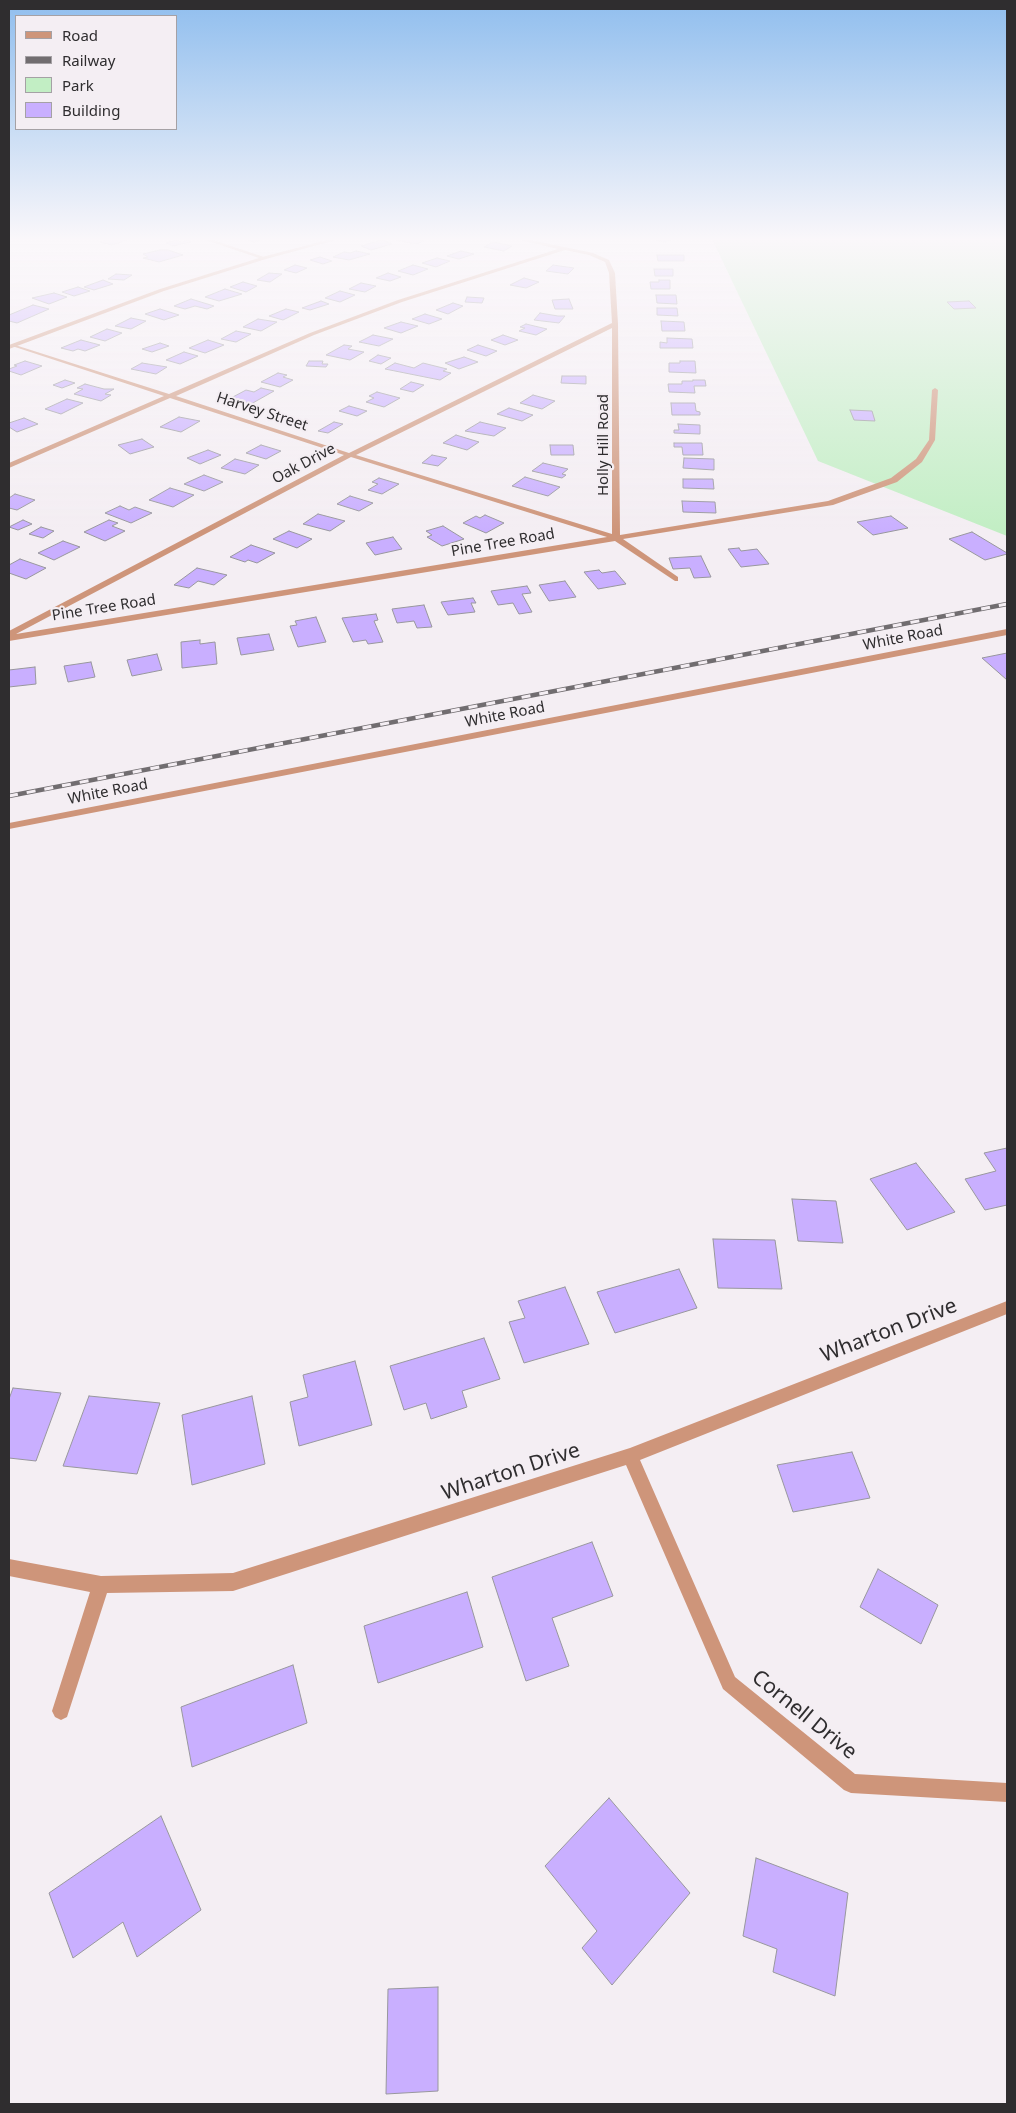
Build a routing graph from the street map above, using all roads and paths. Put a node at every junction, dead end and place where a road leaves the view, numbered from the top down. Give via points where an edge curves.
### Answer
1 (36, 336) edge
2 (308, 336) edge
3 (592, 336) edge
4 (615, 336) edge
5 (10, 345) edge
6 (935, 390) dead end
7 (169, 396) junction
8 (350, 455) junction
9 (9, 466) edge
10 (616, 538) junction
11 (675, 579) dead end
12 (1007, 632) edge
13 (9, 636) edge
14 (9, 826) edge
15 (1007, 1307) edge
16 (630, 1456) junction
17 (9, 1567) edge
18 (101, 1585) junction
19 (61, 1711) dead end
20 (1007, 1793) edge

1 - 5 street
2 - 7 street
3 - 8 street, Oak Drive
4 - 10 street, Holly Hill Road
5 - 7 street, Harvey Street
6 - 10 street, Pine Tree Road via 932,440 919,460 894,480 830,503
7 - 8 street, Harvey Street
7 - 9 street
8 - 10 street, Harvey Street
8 - 13 street, Oak Drive
10 - 11 street
10 - 13 street, Pine Tree Road
12 - 14 street, White Road
15 - 16 street, Wharton Drive
16 - 18 street, Wharton Drive via 233,1582
16 - 20 street, Cornell Drive via 728,1683 851,1783
17 - 18 street, Wharton Drive
18 - 19 street

